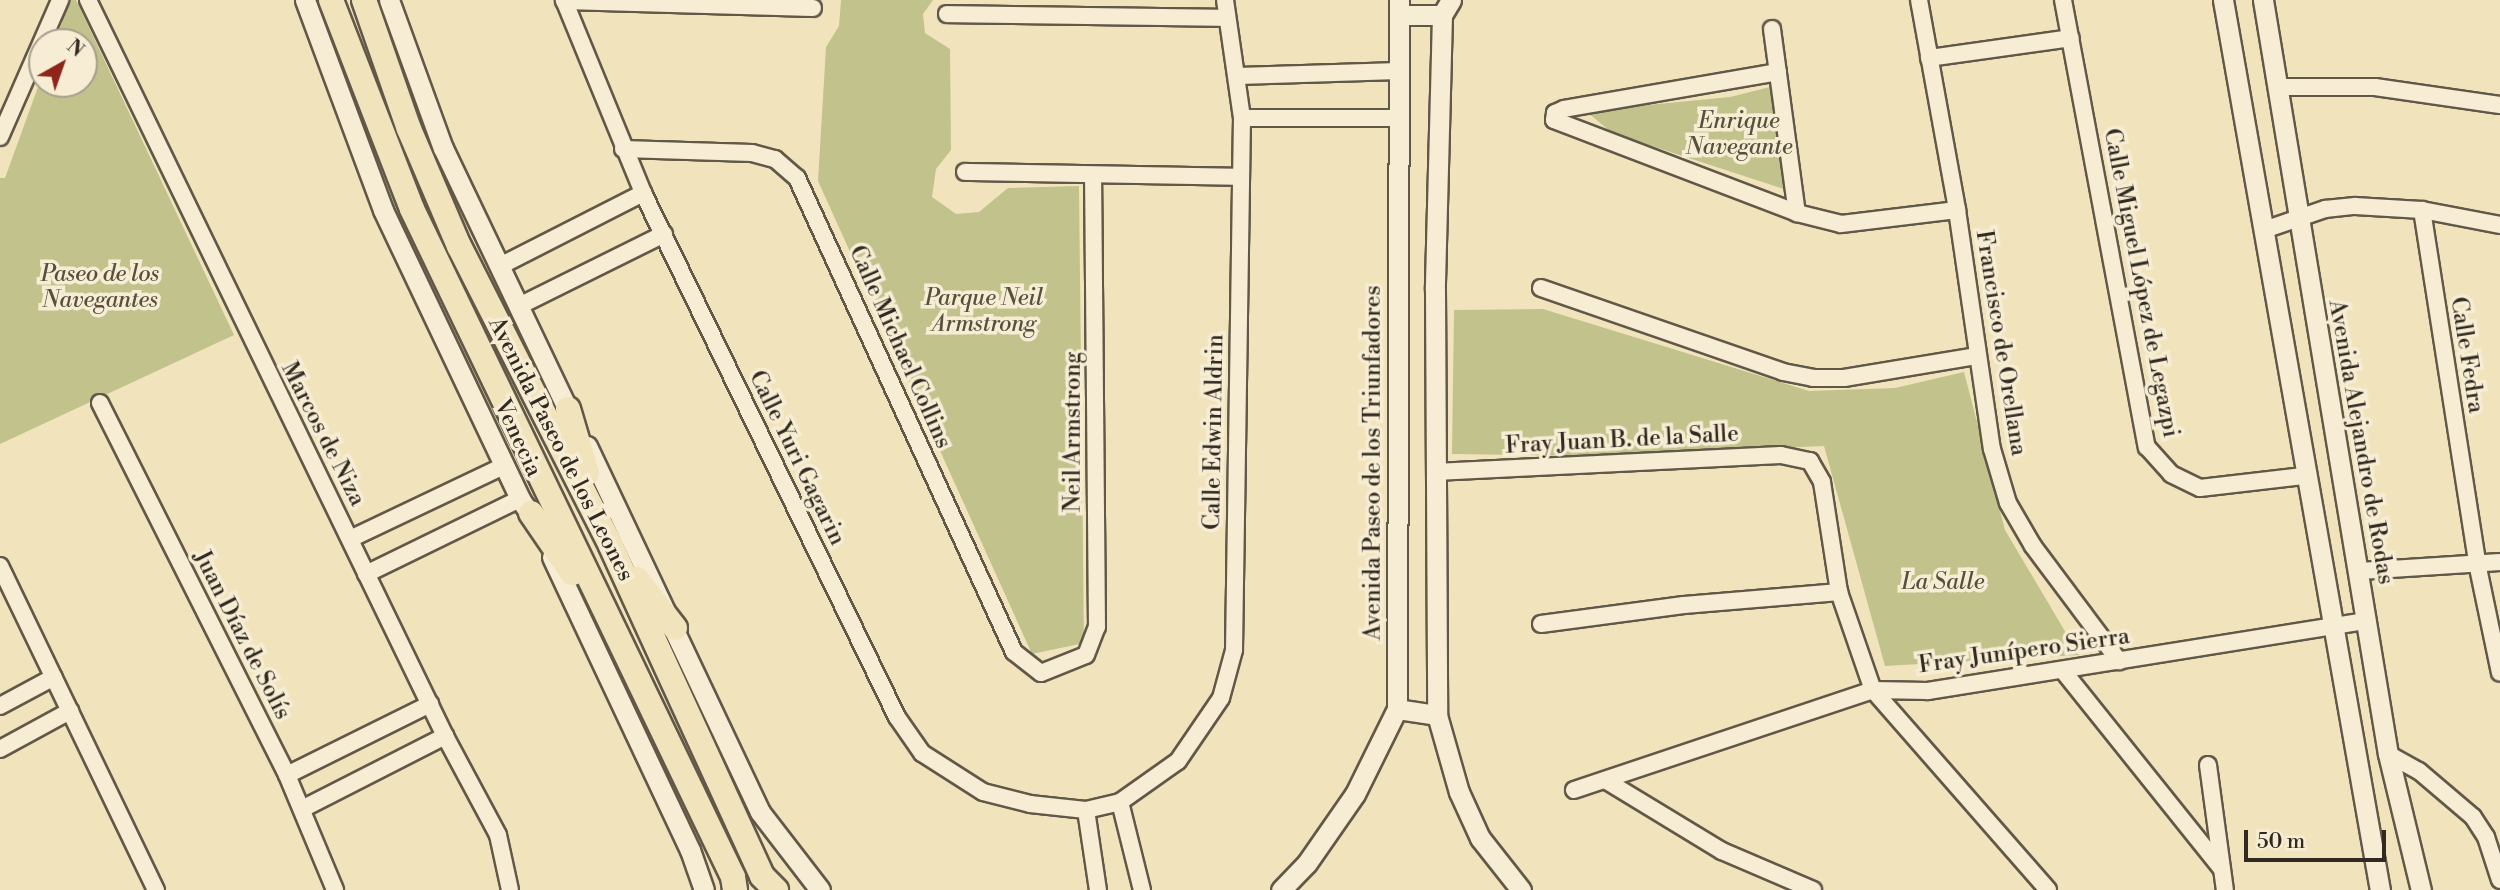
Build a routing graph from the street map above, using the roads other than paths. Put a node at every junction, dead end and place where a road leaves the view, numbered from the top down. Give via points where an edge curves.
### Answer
1 (60, 0) edge
2 (88, 0) edge
3 (305, 0) edge
4 (331, 0) edge
5 (364, 0) edge
6 (389, 0) edge
7 (564, 0) edge
8 (1225, 0) edge
9 (1919, 0) edge
10 (2063, 0) edge
11 (2223, 0) edge
12 (2263, 0) edge
13 (1400, 7) edge
14 (813, 8) dead end
15 (1446, 8) edge
16 (947, 14) dead end
17 (1227, 18) junction
18 (1772, 29) dead end
19 (2071, 38) junction
20 (1929, 58) junction
21 (1399, 71) junction
22 (1778, 72) junction
23 (1238, 76) junction
24 (2279, 87) junction
25 (2500, 105) edge
26 (1242, 118) junction
27 (1398, 118) junction
28 (0, 137) edge
29 (623, 149) junction
30 (965, 172) dead end
31 (1093, 176) junction
32 (1241, 177) junction
33 (643, 193) junction
34 (1957, 210) junction
35 (2422, 210) junction
36 (1797, 213) junction
37 (2296, 217) junction
38 (2500, 225) edge
39 (2264, 230) junction
40 (664, 234) junction
41 (500, 266) junction
42 (1541, 288) dead end
43 (519, 306) junction
44 (1977, 356) junction
45 (100, 403) dead end
46 (568, 409) junction
47 (504, 466) junction
48 (1436, 472) junction
49 (2304, 476) junction
50 (525, 506) junction
51 (350, 538) junction
52 (608, 540) junction
53 (2500, 562) edge
54 (2477, 563) junction
55 (0, 566) edge
56 (2360, 571) junction
57 (366, 574) junction
58 (1839, 592) junction
59 (2367, 621) junction
60 (1541, 624) dead end
61 (2330, 627) junction
62 (675, 628) junction
63 (619, 642) junction
64 (2119, 661) junction
65 (1060, 668) joint
66 (2064, 671) junction
67 (2500, 673) edge
68 (54, 677) junction
69 (1873, 690) junction
70 (430, 704) junction
71 (0, 706) edge
72 (1398, 709) junction
73 (70, 711) junction
74 (1437, 715) junction
75 (445, 736) junction
76 (0, 749) edge
77 (2388, 754) junction
78 (2208, 765) dead end
79 (287, 775) junction
80 (1605, 780) junction
81 (1574, 790) dead end
82 (1119, 802) junction
83 (1094, 808) junction
84 (302, 809) junction
85 (2222, 869) junction
86 (2500, 880) edge
87 (769, 885) edge
88 (736, 886) edge
89 (156, 890) edge
90 (335, 890) edge
91 (510, 890) edge
92 (704, 890) edge
93 (820, 890) edge
94 (1098, 890) edge
95 (1142, 890) edge
96 (1281, 890) edge
97 (1521, 890) edge
98 (1813, 890) edge
99 (2048, 890) edge
100 (2225, 890) edge
101 (2380, 890) edge
102 (2421, 890) edge

1 - 28 street
2 - 51 street, Marcos de Niza
3 - 47 street, Venecia via 383,210
4 - 63 main road, Avenida Paseo de los Leones via 412,209
5 - 52 main road, Avenida Paseo de los Leones via 410,129 459,246
6 - 41 street via 443,148
7 - 14 street
7 - 29 street, Calle Yuri Gagarin
8 - 17 street, Calle Edwin Aldrin
9 - 20 street, Francisco de Orellana
10 - 19 street, Calle Miguel López de Legazpi
11 - 39 street
12 - 24 street, Avenida Alejandro de Rodas
13 - 15 street
13 - 21 street, Avenida Paseo de los Triunfadores
15 - 48 street
16 - 17 street
17 - 23 street, Calle Edwin Aldrin
18 - 22 street
19 - 20 street
19 - 49 street, Calle Miguel López de Legazpi via 2147,447 2171,474 2200,488
20 - 34 street, Francisco de Orellana
21 - 23 street
21 - 27 street, Avenida Paseo de los Triunfadores
22 - 36 street
22 - 36 street via 1555,113 1554,120
23 - 26 street, Calle Edwin Aldrin
24 - 25 street via 2375,87
24 - 37 street, Avenida Alejandro de Rodas
26 - 27 street
26 - 32 street, Calle Edwin Aldrin
27 - 72 street, Avenida Paseo de los Triunfadores
29 - 33 street, Calle Yuri Gagarin
29 - 65 street, Calle Michael Collins via 752,153 775,159 797,178 1014,652 1041,673
30 - 31 street
31 - 32 street
31 - 65 street, Neil Armstrong via 1097,627 1086,655
32 - 82 street, Calle Edwin Aldrin via 1234,650 1221,698 1201,733 1178,761
33 - 40 street, Calle Yuri Gagarin
33 - 41 street
34 - 36 street via 1841,224
34 - 44 street, Francisco de Orellana
35 - 37 street via 2355,206
35 - 38 street
35 - 54 street, Calle Fedra
37 - 39 street
37 - 56 street, Avenida Alejandro de Rodas
39 - 49 street
40 - 43 street
40 - 83 street, Calle Yuri Gagarin via 897,717 922,753 983,792 1030,804
41 - 43 street
42 - 44 street via 1783,372 1813,378 1844,378
43 - 46 street
44 - 64 street, Francisco de Orellana via 1992,449 2008,503 2032,546
45 - 79 street, Juan Díaz de Solís
46 - 52 main road
46 - 62 street
47 - 50 street, Venecia
47 - 51 street
48 - 58 street, Fray Juan B. de la Salle via 1781,455 1810,461 1822,482
48 - 74 street
49 - 61 street
50 - 57 street
50 - 63 main road
50 - 92 street, Venecia via 690,850
51 - 57 street, Marcos de Niza
52 - 62 main road
52 - 87 main road, Avenida Paseo de los Leones
53 - 54 street
54 - 56 street
54 - 67 street, Calle Fedra
55 - 68 street
56 - 59 street, Avenida Alejandro de Rodas
57 - 70 street, Marcos de Niza
58 - 60 street via 1684,605
58 - 69 street
59 - 61 street, Fray Junípero Sierra
59 - 77 street, Avenida Alejandro de Rodas
61 - 64 street, Fray Junípero Sierra
61 - 101 street
62 - 93 street via 760,812
63 - 88 main road, Avenida Paseo de los Leones
64 - 66 street, Fray Junípero Sierra
66 - 69 street, Fray Junípero Sierra via 1928,691
66 - 85 street
68 - 71 street
68 - 73 street
69 - 80 street, Fray Junípero Sierra
69 - 99 street
70 - 75 street, Marcos de Niza
70 - 79 street
72 - 74 street
72 - 96 street, Avenida Paseo de los Triunfadores via 1355,794 1307,863
73 - 76 street
73 - 89 street
74 - 97 street via 1459,792 1480,838
75 - 84 street
75 - 91 street, Marcos de Niza via 498,835
77 - 86 street via 2419,771 2473,817 2486,837
77 - 102 street, Avenida Alejandro de Rodas
78 - 85 street
79 - 84 street, Juan Díaz de Solís
80 - 81 street, Fray Junípero Sierra
80 - 98 street via 1722,851
82 - 83 street, Calle Edwin Aldrin
82 - 95 street
83 - 94 street
84 - 90 street, Juan Díaz de Solís
85 - 100 street

